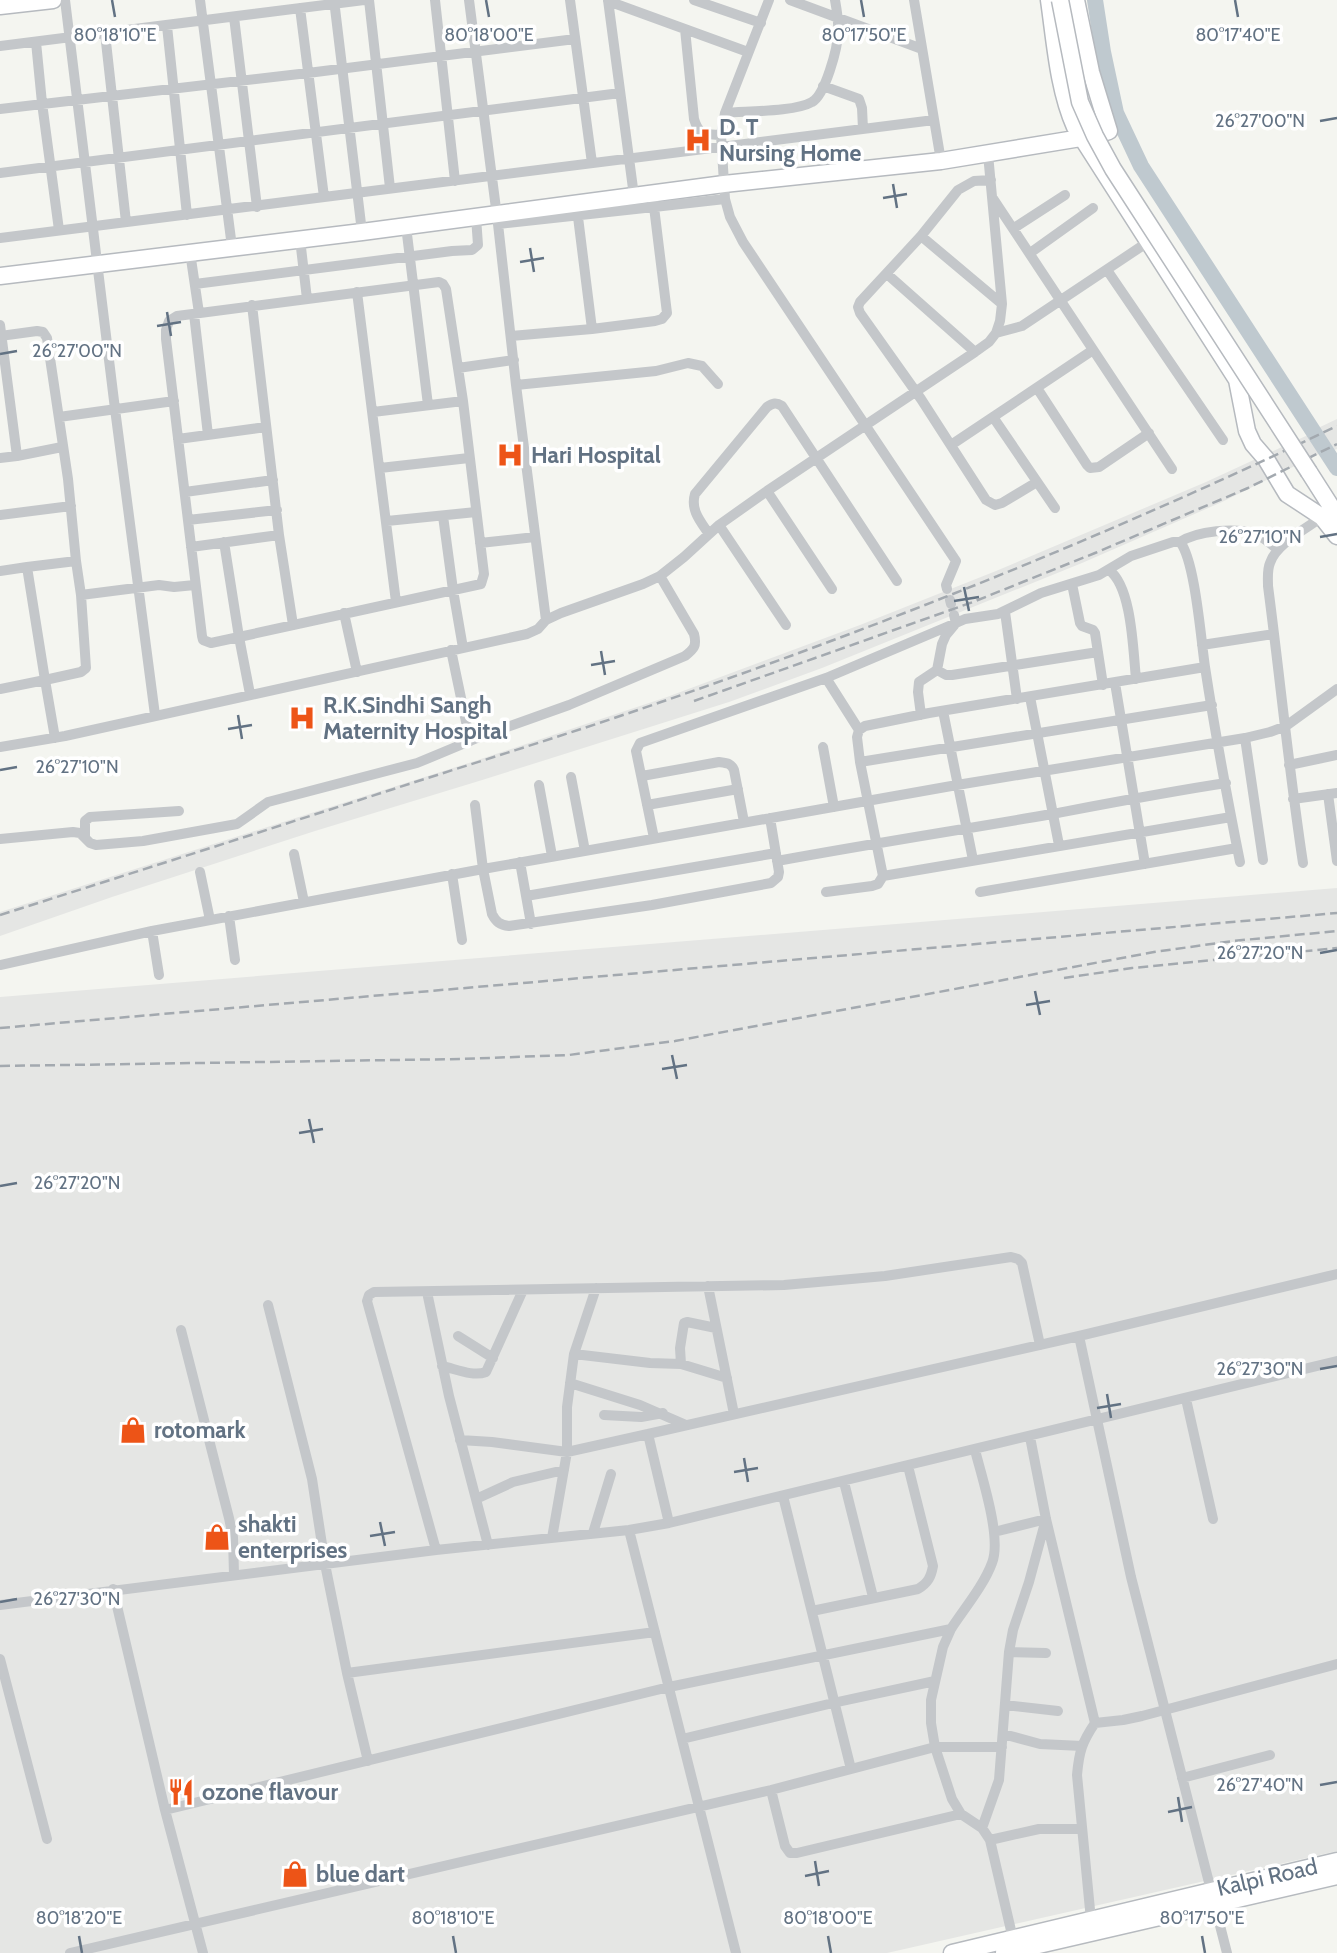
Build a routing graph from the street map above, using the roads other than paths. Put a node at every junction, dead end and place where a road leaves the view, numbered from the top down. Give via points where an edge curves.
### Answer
1 (53, 0) edge
2 (65, 0) edge
3 (200, 0) edge
4 (366, 0) edge
5 (435, 0) edge
6 (469, 0) edge
7 (570, 0) edge
8 (694, 0) edge
9 (769, 0) edge
10 (790, 0) edge
11 (835, 0) edge
12 (914, 0) edge
13 (1049, 0) edge
14 (1060, 0) edge
15 (1076, 0) edge
16 (608, 1) edge
17 (334, 2) edge
18 (0, 6) edge
19 (300, 8) junction
20 (234, 17) junction
21 (838, 19) junction
22 (203, 21) junction
23 (761, 23) junction
24 (167, 26) junction
25 (685, 29) junction
26 (105, 33) junction
27 (69, 38) junction
28 (575, 39) junction
29 (36, 42) junction
30 (0, 46) edge
31 (922, 49) junction
32 (475, 51) junction
33 (748, 52) junction
34 (440, 56) junction
35 (377, 64) junction
36 (342, 68) junction
37 (308, 73) junction
38 (242, 80) junction
39 (210, 83) junction
40 (823, 86) junction
41 (174, 88) junction
42 (620, 93) junction
43 (113, 94) junction
44 (582, 98) junction
45 (76, 99) junction
46 (42, 103) junction
47 (0, 108) edge
48 (483, 111) junction
49 (725, 113) junction
50 (448, 116) junction
51 (934, 120) junction
52 (384, 124) junction
53 (349, 128) junction
54 (863, 128) junction
55 (315, 133) junction
56 (721, 135) junction
57 (1082, 139) junction
58 (249, 142) junction
59 (218, 146) junction
60 (722, 148) junction
61 (180, 150) junction
62 (988, 154) junction
63 (628, 158) junction
64 (118, 159) junction
65 (941, 161) junction
66 (85, 163) junction
67 (592, 163) junction
68 (51, 167) junction
69 (0, 173) edge
70 (492, 176) junction
71 (991, 180) junction
72 (456, 181) junction
73 (390, 188) junction
74 (357, 192) junction
75 (724, 192) junction
76 (1065, 195) dead end
77 (634, 196) junction
78 (324, 197) junction
79 (992, 197) junction
80 (653, 200) junction
81 (257, 206) junction
82 (1093, 208) dead end
83 (577, 210) junction
84 (226, 211) junction
85 (187, 215) junction
86 (476, 217) junction
87 (498, 219) junction
88 (126, 222) junction
89 (93, 226) junction
90 (406, 226) junction
91 (1014, 228) junction
92 (59, 230) junction
93 (362, 232) junction
94 (920, 236) junction
95 (0, 238) edge
96 (300, 239) junction
97 (1148, 242) junction
98 (232, 247) junction
99 (190, 252) junction
100 (1030, 253) junction
101 (410, 257) junction
102 (97, 263) junction
103 (1107, 270) junction
104 (303, 271) junction
105 (887, 274) junction
106 (0, 276) edge
107 (195, 284) junction
108 (413, 284) junction
109 (357, 292) junction
110 (307, 299) junction
111 (1061, 302) junction
112 (1002, 304) junction
113 (251, 305) junction
114 (197, 314) junction
115 (592, 329) junction
116 (0, 332) edge
117 (996, 333) junction
118 (511, 336) junction
119 (1093, 350) junction
120 (975, 352) junction
121 (514, 360) junction
122 (458, 368) junction
123 (718, 384) dead end
124 (516, 385) junction
125 (1037, 388) junction
126 (915, 392) junction
127 (174, 401) junction
128 (463, 401) junction
129 (428, 405) junction
130 (115, 409) junction
131 (373, 412) junction
132 (59, 417) junction
133 (993, 417) junction
134 (864, 426) junction
135 (266, 427) junction
136 (1149, 433) junction
137 (208, 435) junction
138 (178, 439) junction
139 (1223, 440) dead end
140 (951, 445) junction
141 (62, 447) junction
142 (17, 456) junction
143 (0, 458) edge
144 (469, 458) junction
145 (817, 458) junction
146 (380, 468) junction
147 (1172, 469) dead end
148 (273, 480) junction
149 (1037, 482) junction
150 (767, 491) junction
151 (185, 492) junction
152 (71, 506) junction
153 (1055, 508) dead end
154 (276, 510) junction
155 (476, 512) junction
156 (0, 515) edge
157 (443, 516) junction
158 (1330, 517) edge
159 (188, 520) junction
160 (387, 521) junction
161 (719, 525) junction
162 (709, 534) junction
163 (279, 535) junction
164 (536, 537) junction
165 (1337, 537) edge
166 (224, 542) junction
167 (1180, 542) junction
168 (480, 543) junction
169 (191, 547) junction
170 (1278, 550) junction
171 (76, 561) junction
172 (27, 567) junction
173 (1110, 570) junction
174 (0, 571) edge
175 (660, 576) junction
176 (897, 581) dead end
177 (195, 584) junction
178 (1072, 584) junction
179 (138, 587) junction
180 (832, 589) dead end
181 (453, 590) junction
182 (81, 595) junction
183 (396, 602) junction
184 (951, 606) junction
185 (1005, 612) junction
186 (344, 613) junction
187 (546, 620) junction
188 (293, 625) junction
189 (786, 625) dead end
190 (1275, 634) junction
191 (239, 637) junction
192 (1202, 645) junction
193 (463, 648) junction
194 (451, 650) junction
195 (1098, 652) junction
196 (1013, 667) junction
197 (1205, 667) junction
198 (937, 670) junction
199 (357, 672) junction
200 (826, 678) junction
201 (1136, 679) junction
202 (45, 680) junction
203 (1109, 684) junction
204 (0, 689) edge
205 (1337, 689) edge
206 (250, 694) junction
207 (1030, 697) junction
208 (1017, 699) junction
209 (1212, 705) junction
210 (943, 711) junction
211 (155, 715) junction
212 (921, 715) junction
213 (1121, 719) junction
214 (1286, 726) junction
215 (859, 730) junction
216 (1037, 734) junction
217 (55, 738) junction
218 (1245, 738) junction
219 (470, 741) junction
220 (1219, 742) junction
221 (0, 747) edge
222 (823, 747) dead end
223 (950, 747) junction
224 (1337, 755) edge
225 (1127, 757) junction
226 (860, 762) junction
227 (1289, 765) junction
228 (1043, 771) junction
229 (642, 776) junction
230 (571, 777) dead end
231 (1226, 783) junction
232 (539, 785) dead end
233 (957, 785) junction
234 (738, 789) junction
235 (1332, 793) edge
236 (1134, 797) junction
237 (1293, 799) junction
238 (868, 802) junction
239 (475, 805) dead end
240 (647, 805) junction
241 (834, 807) junction
242 (179, 811) dead end
243 (1052, 814) junction
244 (1231, 817) junction
245 (770, 818) junction
246 (744, 822) junction
247 (966, 828) junction
248 (1140, 832) junction
249 (85, 837) junction
250 (654, 838) junction
251 (0, 839) edge
252 (876, 843) junction
253 (1059, 845) junction
254 (1237, 848) junction
255 (585, 851) junction
256 (294, 854) dead end
257 (552, 856) junction
258 (776, 857) junction
259 (973, 860) junction
260 (1263, 860) dead end
261 (1337, 861) edge
262 (520, 862) junction
263 (1240, 862) dead end
264 (1145, 863) junction
265 (1303, 863) dead end
266 (483, 869) junction
267 (200, 872) dead end
268 (452, 874) junction
269 (883, 876) junction
270 (826, 892) dead end
271 (980, 892) dead end
272 (526, 896) junction
273 (304, 902) junction
274 (229, 916) junction
275 (210, 920) junction
276 (531, 924) junction
277 (152, 931) junction
278 (462, 940) dead end
279 (235, 960) dead end
280 (0, 965) edge
281 (159, 975) dead end
282 (1337, 1274) edge
283 (708, 1286) junction
284 (596, 1289) junction
285 (523, 1290) junction
286 (427, 1292) junction
287 (268, 1305) dead end
288 (716, 1328) junction
289 (181, 1330) dead end
290 (458, 1336) dead end
291 (1079, 1336) junction
292 (1040, 1345) junction
293 (574, 1354) junction
294 (493, 1358) junction
295 (1337, 1361) edge
296 (681, 1364) junction
297 (442, 1366) junction
298 (727, 1378) junction
299 (570, 1383) junction
300 (1186, 1399) junction
301 (663, 1413) junction
302 (734, 1414) junction
303 (604, 1415) dead end
304 (1096, 1420) junction
305 (686, 1425) junction
306 (648, 1434) junction
307 (1030, 1437) junction
308 (460, 1440) junction
309 (975, 1450) junction
310 (567, 1452) junction
311 (908, 1466) junction
312 (564, 1470) junction
313 (611, 1474) dead end
314 (844, 1482) junction
315 (783, 1496) junction
316 (476, 1499) junction
317 (1046, 1519) junction
318 (1213, 1519) dead end
319 (669, 1524) junction
320 (629, 1530) junction
321 (994, 1532) junction
322 (593, 1533) junction
323 (552, 1538) junction
324 (488, 1545) junction
325 (436, 1550) junction
326 (325, 1564) junction
327 (233, 1575) junction
328 (113, 1590) junction
329 (873, 1597) junction
330 (0, 1605) edge
331 (811, 1611) junction
332 (951, 1629) junction
333 (655, 1632) junction
334 (1009, 1652) junction
335 (1046, 1653) dead end
336 (822, 1654) junction
337 (0, 1659) edge
338 (1337, 1664) edge
339 (347, 1673) junction
340 (935, 1681) junction
341 (669, 1688) junction
342 (833, 1703) junction
343 (1005, 1705) junction
344 (1166, 1710) junction
345 (1058, 1712) dead end
346 (1095, 1723) junction
347 (1003, 1734) junction
348 (682, 1740) junction
349 (1082, 1746) junction
350 (935, 1747) junction
351 (1002, 1747) junction
352 (1270, 1755) dead end
353 (368, 1761) junction
354 (851, 1769) junction
355 (1182, 1778) junction
356 (771, 1790) junction
357 (699, 1807) junction
358 (165, 1810) junction
359 (961, 1814) junction
360 (982, 1828) junction
361 (1082, 1829) junction
362 (47, 1839) dead end
363 (990, 1840) junction
364 (1337, 1861) edge
365 (1337, 1877) edge
366 (1212, 1898) junction
367 (1091, 1920) junction
368 (195, 1924) junction
369 (1013, 1939) junction
370 (69, 1953) edge
371 (203, 1953) edge
372 (736, 1953) edge
373 (952, 1953) edge
374 (1004, 1953) edge
375 (1227, 1953) edge

1 - 18 street
2 - 27 street
3 - 22 street
4 - 17 street
4 - 35 street
5 - 34 street
6 - 32 street
7 - 28 street
8 - 23 street
9 - 23 street
10 - 21 street
11 - 21 street
12 - 31 street
13 - 57 street via 1068,112
14 - 158 street, bridge via 1080,102 1094,136
15 - 57 street via 1109,131
16 - 25 street
16 - 42 street
17 - 19 street
17 - 36 street
19 - 20 street
19 - 37 street
20 - 22 street
20 - 38 street
21 - 31 street
21 - 40 street via 837,41
22 - 24 street
22 - 39 street
23 - 33 street
24 - 26 street
24 - 41 street
25 - 33 street
25 - 56 street via 697,129
26 - 27 street
26 - 43 street
27 - 29 street
27 - 45 street
28 - 32 street
28 - 44 street
29 - 30 street
29 - 46 street
31 - 51 street
32 - 34 street
32 - 48 street
33 - 49 street
34 - 35 street
34 - 50 street
35 - 36 street
35 - 52 street
36 - 37 street
36 - 53 street
37 - 38 street
37 - 55 street
38 - 39 street
38 - 58 street
39 - 41 street
39 - 59 street
40 - 49 street via 813,102 797,107
40 - 54 street via 859,99
41 - 43 street
41 - 61 street
42 - 44 street
42 - 63 street
43 - 45 street
43 - 64 street
44 - 48 street
44 - 67 street
45 - 46 street
45 - 66 street
46 - 47 street
46 - 68 street
48 - 50 street
48 - 70 street
49 - 56 street
50 - 52 street
50 - 72 street
51 - 54 street
51 - 65 street
52 - 53 street
52 - 73 street
53 - 55 street
53 - 74 street
54 - 60 street
55 - 58 street
55 - 78 street
56 - 60 street
57 - 62 street
57 - 97 street
58 - 59 street
58 - 81 street
59 - 61 street
59 - 84 street
60 - 63 street
60 - 75 street
61 - 64 street
61 - 85 street
62 - 65 street
62 - 71 street
63 - 67 street
63 - 77 street
64 - 66 street
64 - 88 street
65 - 75 street
66 - 68 street
66 - 89 street
67 - 70 street
68 - 69 street
68 - 92 street
70 - 72 street
70 - 87 street
71 - 79 street
71 - 94 street via 974,181 958,190
72 - 73 street
73 - 74 street
74 - 78 street
74 - 93 street
75 - 80 street
75 - 134 street via 743,243
76 - 91 street
77 - 80 street
77 - 83 street
78 - 81 street
79 - 91 street
79 - 112 street
80 - 83 street
80 - 115 street via 667,313 654,321
81 - 84 street
82 - 100 street
83 - 87 street
83 - 115 street
84 - 85 street
84 - 98 street
85 - 88 street
86 - 87 street
86 - 90 street
86 - 101 street via 477,248
87 - 118 street
88 - 89 street
89 - 92 street
89 - 102 street
90 - 93 street
90 - 101 street
91 - 100 street
92 - 95 street
93 - 96 street
94 - 105 street
94 - 112 street
96 - 98 street
96 - 104 street
97 - 103 street
97 - 158 street via 1237,380 1252,444 1287,494
98 - 99 street
99 - 102 street
99 - 107 street
100 - 111 street
101 - 104 street
101 - 108 street
102 - 106 street
102 - 130 street
103 - 111 street
103 - 139 street
104 - 107 street
104 - 110 street
105 - 120 street
105 - 126 street via 858,307
107 - 114 street
108 - 109 street
108 - 122 street via 439,282 446,289
108 - 129 street
109 - 110 street
109 - 131 street
110 - 113 street
111 - 117 street via 1021,326
111 - 119 street
112 - 117 street
113 - 114 street
113 - 135 street
114 - 127 street via 177,316 166,330
114 - 137 street
115 - 118 street
116 - 132 street via 43,332
116 - 142 street
117 - 120 street
118 - 121 street
119 - 125 street
119 - 136 street
120 - 126 street
121 - 122 street
121 - 124 street
122 - 128 street
123 - 124 street via 702,366 688,363 656,371
124 - 164 street
125 - 133 street
125 - 136 street via 1090,468 1099,467
126 - 134 street
126 - 140 street
127 - 130 street
127 - 138 street
128 - 129 street
128 - 144 street
129 - 131 street
130 - 132 street
130 - 179 street
131 - 146 street
132 - 141 street
133 - 140 street
133 - 149 street
134 - 145 street
134 - 184 street via 956,561 946,585
135 - 137 street
135 - 148 street
136 - 147 street
137 - 138 street
138 - 151 street
140 - 149 street via 990,504 1002,503
141 - 142 street
141 - 152 street
142 - 143 street
144 - 146 street
144 - 155 street
145 - 150 street
145 - 162 street via 782,406 767,407 695,494 694,507
145 - 176 street
146 - 160 street
148 - 151 street
148 - 154 street
149 - 153 street
150 - 161 street
150 - 180 street
151 - 159 street
152 - 156 street
152 - 171 street
154 - 159 street
154 - 163 street
155 - 157 street
155 - 168 street
157 - 160 street
157 - 181 street
158 - 165 street
158 - 170 street
159 - 169 street
160 - 183 street
161 - 162 street
161 - 189 street
162 - 175 street
163 - 166 street
163 - 188 street
164 - 168 street
164 - 187 street
166 - 169 street
166 - 191 street
167 - 170 street via 1209,533 1239,531 1259,535
167 - 173 street via 1131,556
167 - 192 street via 1193,579
168 - 181 street via 481,583
169 - 177 street
170 - 190 street via 1268,572
171 - 172 street
171 - 182 street
172 - 174 street
172 - 202 street
173 - 178 street
173 - 201 street via 1126,595
175 - 187 street
175 - 219 street via 694,634 694,649 579,701
177 - 179 street
177 - 191 street via 204,640 211,643
178 - 185 street via 1041,593
178 - 195 street via 1080,623 1093,630
179 - 182 street
179 - 211 street
181 - 183 street
181 - 193 street
182 - 202 street via 86,668
183 - 186 street
184 - 185 street
184 - 198 street via 951,628
184 - 200 street
185 - 196 street
186 - 188 street
186 - 199 street
187 - 193 street via 527,634
188 - 191 street
190 - 192 street
190 - 214 street
191 - 206 street
192 - 197 street
193 - 194 street
194 - 199 street
194 - 219 street
195 - 196 street
195 - 203 street
196 - 198 street via 953,675
196 - 208 street
197 - 201 street
197 - 209 street
198 - 212 street via 919,682
199 - 206 street
200 - 215 street
200 - 229 street via 640,743 636,751
201 - 203 street
202 - 204 street
202 - 217 street
203 - 207 street
203 - 213 street
205 - 214 street
206 - 211 street
207 - 208 street
207 - 216 street
208 - 210 street
209 - 213 street
209 - 220 street
210 - 212 street
210 - 223 street
211 - 217 street
212 - 215 street
213 - 216 street
213 - 225 street
214 - 218 street
214 - 227 street
215 - 226 street
216 - 223 street
216 - 228 street
217 - 221 street
218 - 220 street
218 - 260 street
219 - 249 street via 417,763 268,802 237,824 143,841 96,845
220 - 225 street
220 - 231 street
222 - 241 street
223 - 226 street
223 - 233 street
224 - 227 street
225 - 228 street
225 - 236 street
226 - 238 street
227 - 237 street
228 - 233 street
228 - 243 street
229 - 234 street via 727,763 732,765
229 - 240 street
230 - 255 street
231 - 236 street
231 - 244 street
232 - 257 street
233 - 238 street
233 - 247 street
234 - 240 street
234 - 246 street
235 - 237 street
235 - 261 street
236 - 243 street
236 - 248 street
237 - 265 street
238 - 241 street
238 - 252 street
239 - 266 street
240 - 250 street
241 - 245 street
242 - 249 street via 90,817 85,821
243 - 247 street
243 - 253 street
244 - 248 street
244 - 254 street
245 - 246 street
245 - 258 street
246 - 250 street
247 - 252 street
247 - 259 street
248 - 253 street
248 - 264 street
249 - 251 street via 74,832
250 - 255 street
252 - 258 street
252 - 269 street
253 - 259 street
254 - 263 street
254 - 264 street
255 - 257 street
256 - 273 street
257 - 262 street
258 - 272 street
258 - 276 street via 778,877 771,883
259 - 269 street
262 - 266 street
262 - 272 street
264 - 271 street
266 - 268 street
266 - 276 street via 495,920 500,925
267 - 275 street
268 - 273 street
268 - 278 street
269 - 270 street via 873,886
272 - 276 street
273 - 274 street
274 - 275 street
274 - 279 street
275 - 277 street
277 - 280 street
277 - 281 street
282 - 291 street
283 - 284 street
283 - 288 street
283 - 292 street via 828,1282 1012,1257 1022,1263
284 - 285 street
284 - 293 street
285 - 286 street
285 - 294 street
286 - 297 street
286 - 325 street via 374,1292 367,1301
287 - 326 street via 312,1479
288 - 296 street via 684,1324
288 - 298 street
289 - 327 street via 233,1536
290 - 294 street
291 - 292 street
291 - 304 street
292 - 302 street
293 - 296 street
293 - 299 street
294 - 297 street via 482,1374
295 - 300 street
296 - 298 street
297 - 308 street
298 - 302 street
299 - 301 street
299 - 310 street
300 - 304 street
300 - 318 street
301 - 303 street via 632,1418
301 - 305 street
302 - 305 street
304 - 307 street
304 - 344 street
305 - 306 street
306 - 310 street
306 - 319 street
307 - 309 street
307 - 317 street
308 - 310 street
308 - 316 street
309 - 311 street
309 - 321 street
310 - 312 street
311 - 314 street
311 - 329 street via 932,1574 918,1589
312 - 316 street via 513,1482
312 - 323 street
313 - 322 street
314 - 315 street
314 - 329 street
315 - 319 street
315 - 331 street
316 - 324 street
317 - 321 street
317 - 334 street
317 - 346 street
319 - 320 street
320 - 322 street
320 - 333 street
321 - 332 street via 992,1565
322 - 323 street
323 - 324 street
324 - 325 street
325 - 326 street
326 - 327 street
326 - 339 street
327 - 328 street
328 - 330 street
328 - 358 street
329 - 331 street
331 - 336 street
332 - 336 street
332 - 340 street
333 - 339 street
333 - 341 street
334 - 335 street
334 - 343 street
336 - 341 street
336 - 342 street
337 - 362 street
338 - 344 street
339 - 353 street
340 - 342 street
340 - 350 street via 931,1700
341 - 348 street
341 - 353 street
342 - 348 street
342 - 354 street
343 - 345 street
343 - 347 street
344 - 346 street
344 - 355 street
346 - 349 street
347 - 349 street via 1040,1744
347 - 351 street
348 - 357 street
349 - 361 street via 1077,1775
350 - 351 street
350 - 354 street
350 - 359 street
351 - 360 street via 999,1780
352 - 355 street
353 - 358 street
354 - 356 street
355 - 366 street
356 - 357 street
356 - 359 street via 790,1853
357 - 368 street
357 - 372 street
358 - 368 street
359 - 360 street
360 - 363 street
361 - 363 street via 1039,1829
361 - 367 street
363 - 369 street
364 - 366 street, Kalpi Road
365 - 366 street, Kalpi Road
366 - 367 street, Kalpi Road
366 - 374 street, Kalpi Road
366 - 375 street
367 - 369 street, Kalpi Road
368 - 370 street
368 - 371 street
369 - 373 street, Kalpi Road

